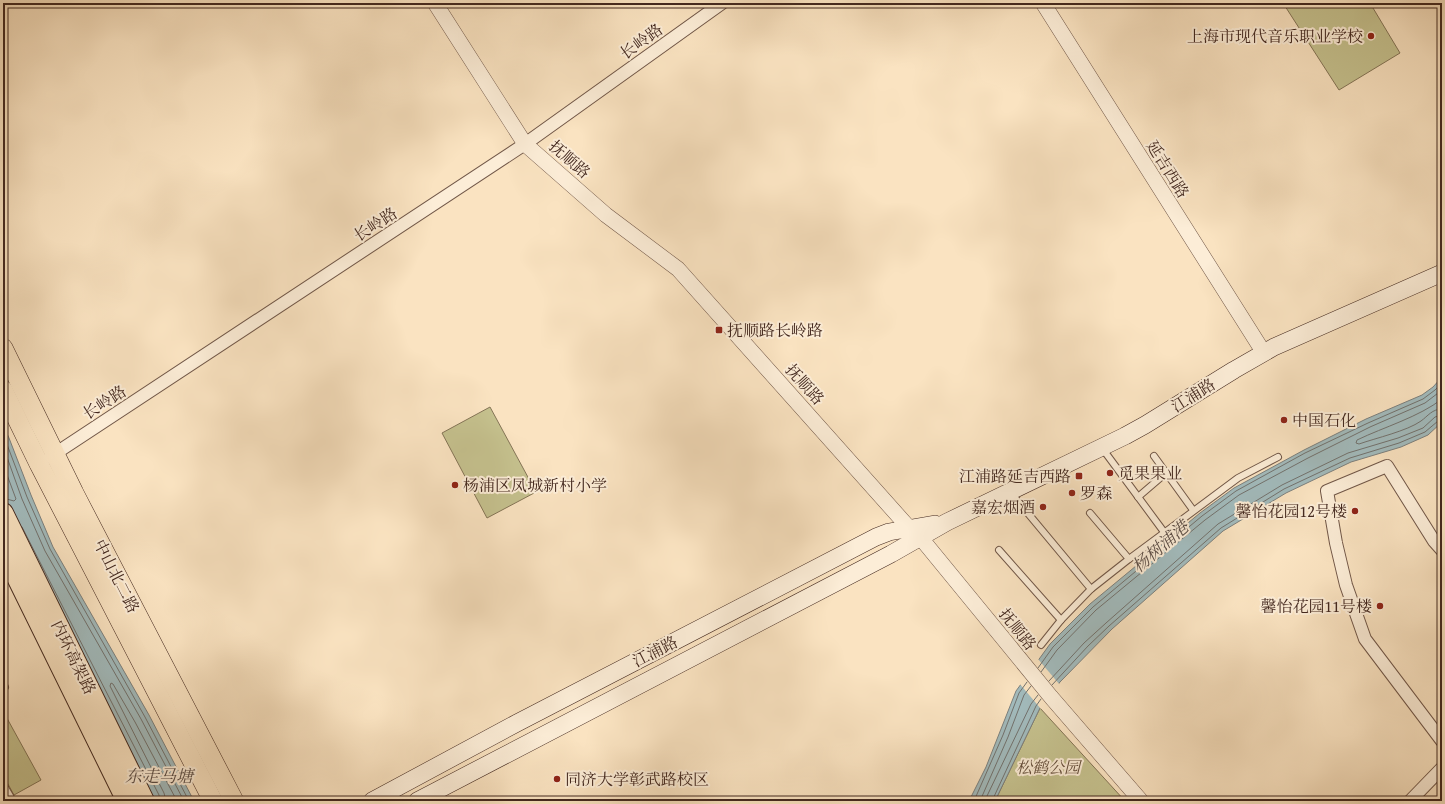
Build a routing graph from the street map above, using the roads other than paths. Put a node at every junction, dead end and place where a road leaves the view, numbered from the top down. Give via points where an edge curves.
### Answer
1 (435, 3) edge
2 (722, 3) edge
3 (1043, 3) edge
4 (525, 144) junction
5 (1442, 273) edge
6 (3, 348) edge
7 (1264, 353) junction
8 (3, 390) edge
9 (1102, 448) junction
10 (1154, 456) dead end
11 (1278, 457) dead end
12 (47, 459) junction
13 (1166, 474) junction
14 (1010, 492) junction
15 (1138, 497) junction
16 (1193, 510) junction
17 (3, 513) edge
18 (1090, 513) dead end
19 (1164, 532) junction
20 (915, 533) junction
21 (3, 549) edge
22 (999, 550) dead end
23 (1442, 550) edge
24 (1129, 559) junction
25 (3, 569) edge
26 (1092, 589) junction
27 (1061, 620) junction
28 (1041, 645) dead end
29 (3, 683) edge
30 (3, 688) edge
31 (1442, 741) edge
32 (109, 764) junction
33 (1442, 768) edge
34 (3, 784) edge
35 (13, 801) edge
36 (127, 801) edge
37 (144, 801) edge
38 (213, 801) edge
39 (234, 801) edge
40 (372, 801) edge
41 (417, 801) edge
42 (1141, 801) edge
43 (1410, 801) edge

1 - 4 street, 抚顺路
2 - 4 street, 长岭路
3 - 7 street, 延吉西路
4 - 12 street, 长岭路
4 - 20 street, 抚顺路 via 606,214 678,269
5 - 7 main road, 江浦路
6 - 12 main road, 中山北二路
7 - 9 main road, 江浦路
8 - 12 main road, 中山北二路
9 - 14 main road, 江浦路
9 - 15 lane
10 - 13 lane
11 - 16 lane via 1238,478
12 - 38 main road, 中山北二路
12 - 39 main road, 中山北二路
13 - 15 lane
13 - 16 lane
14 - 20 main road, 江浦路 via 947,522
14 - 26 lane
15 - 19 lane
16 - 19 lane
17 - 37 highway, 内环高架路
18 - 24 lane
19 - 24 lane
20 - 40 main road, 江浦路 via 889,532 876,537 524,719
20 - 41 main road, 江浦路
20 - 42 street, 抚顺路
21 - 32 highway, 内环高架路
22 - 27 lane
23 - 31 street via 1387,466 1327,491 1346,585 1365,639
24 - 26 lane
25 - 32 highway via 83,726
26 - 27 lane
27 - 28 lane
29 - 30 lane
32 - 36 highway, 内环高架路
33 - 43 street
34 - 35 lane

